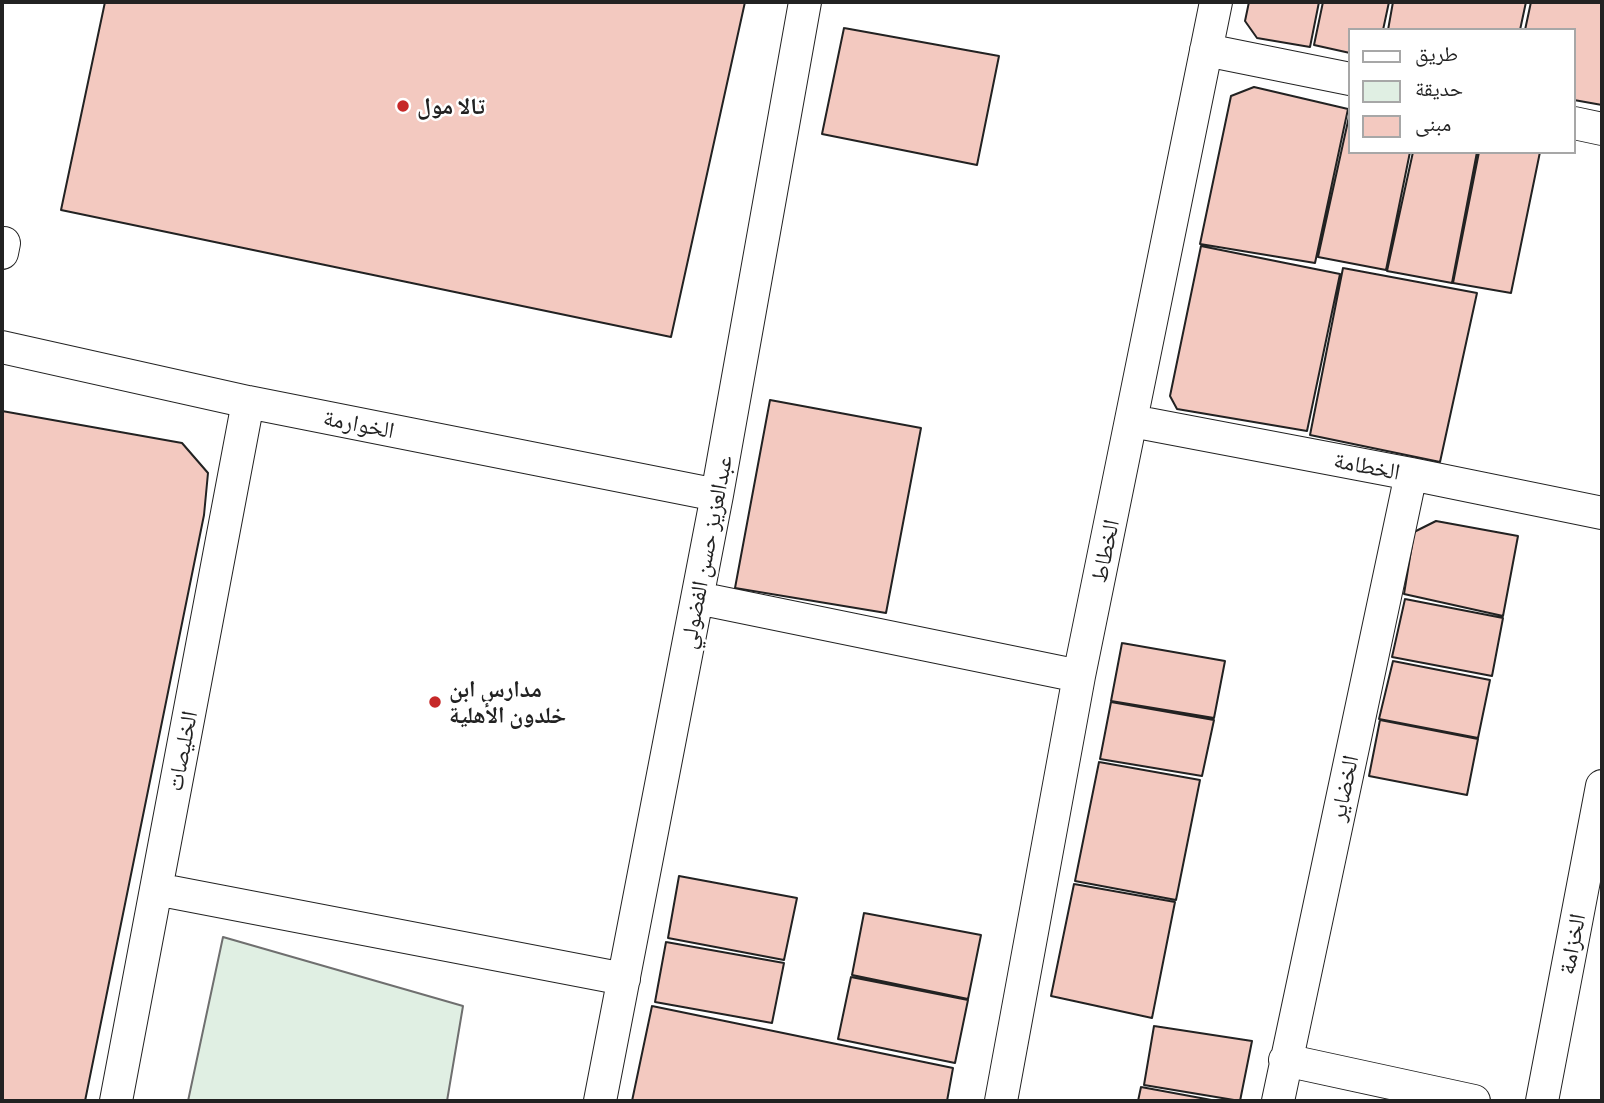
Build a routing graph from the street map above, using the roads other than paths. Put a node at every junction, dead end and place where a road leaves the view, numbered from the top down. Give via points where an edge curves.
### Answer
1 (805, 2) edge
2 (1216, 2) edge
3 (1206, 50) junction
4 (1348, 79) edge
5 (1576, 123) edge
6 (1602, 129) edge
7 (2, 347) edge
8 (248, 402) junction
9 (1132, 421) junction
10 (1410, 474) junction
11 (717, 495) junction
12 (1602, 513) edge
13 (698, 598) junction
14 (1079, 676) junction
15 (1602, 786) edge
16 (156, 889) junction
17 (624, 979) junction
18 (1286, 1060) junction
19 (116, 1101) edge
20 (600, 1101) edge
21 (1001, 1101) edge
22 (1278, 1101) edge
23 (1474, 1101) edge
24 (1542, 1101) edge

1 - 11 street, عبدالعزيز حسن الفضولي
2 - 3 street, الخطاط
3 - 4 street
3 - 9 street, الخطاط
5 - 6 street
7 - 8 street, الخوارمة
8 - 11 street, الخوارمة
8 - 16 street, الخليصات
9 - 10 street, الخطامة
9 - 14 street, الخطاط
10 - 12 street, الخطامة
10 - 18 street, الخضاير
11 - 13 street, عبدالعزيز حسن الفضولي
13 - 14 street
13 - 17 street, عبدالعزيز حسن الفضولي
14 - 21 street, الخطاط
15 - 24 street, الخزامة
16 - 17 street
16 - 19 street, الخليصات
17 - 20 street, عبدالعزيز حسن الفضولي
18 - 22 street, الخضاير
18 - 23 street

